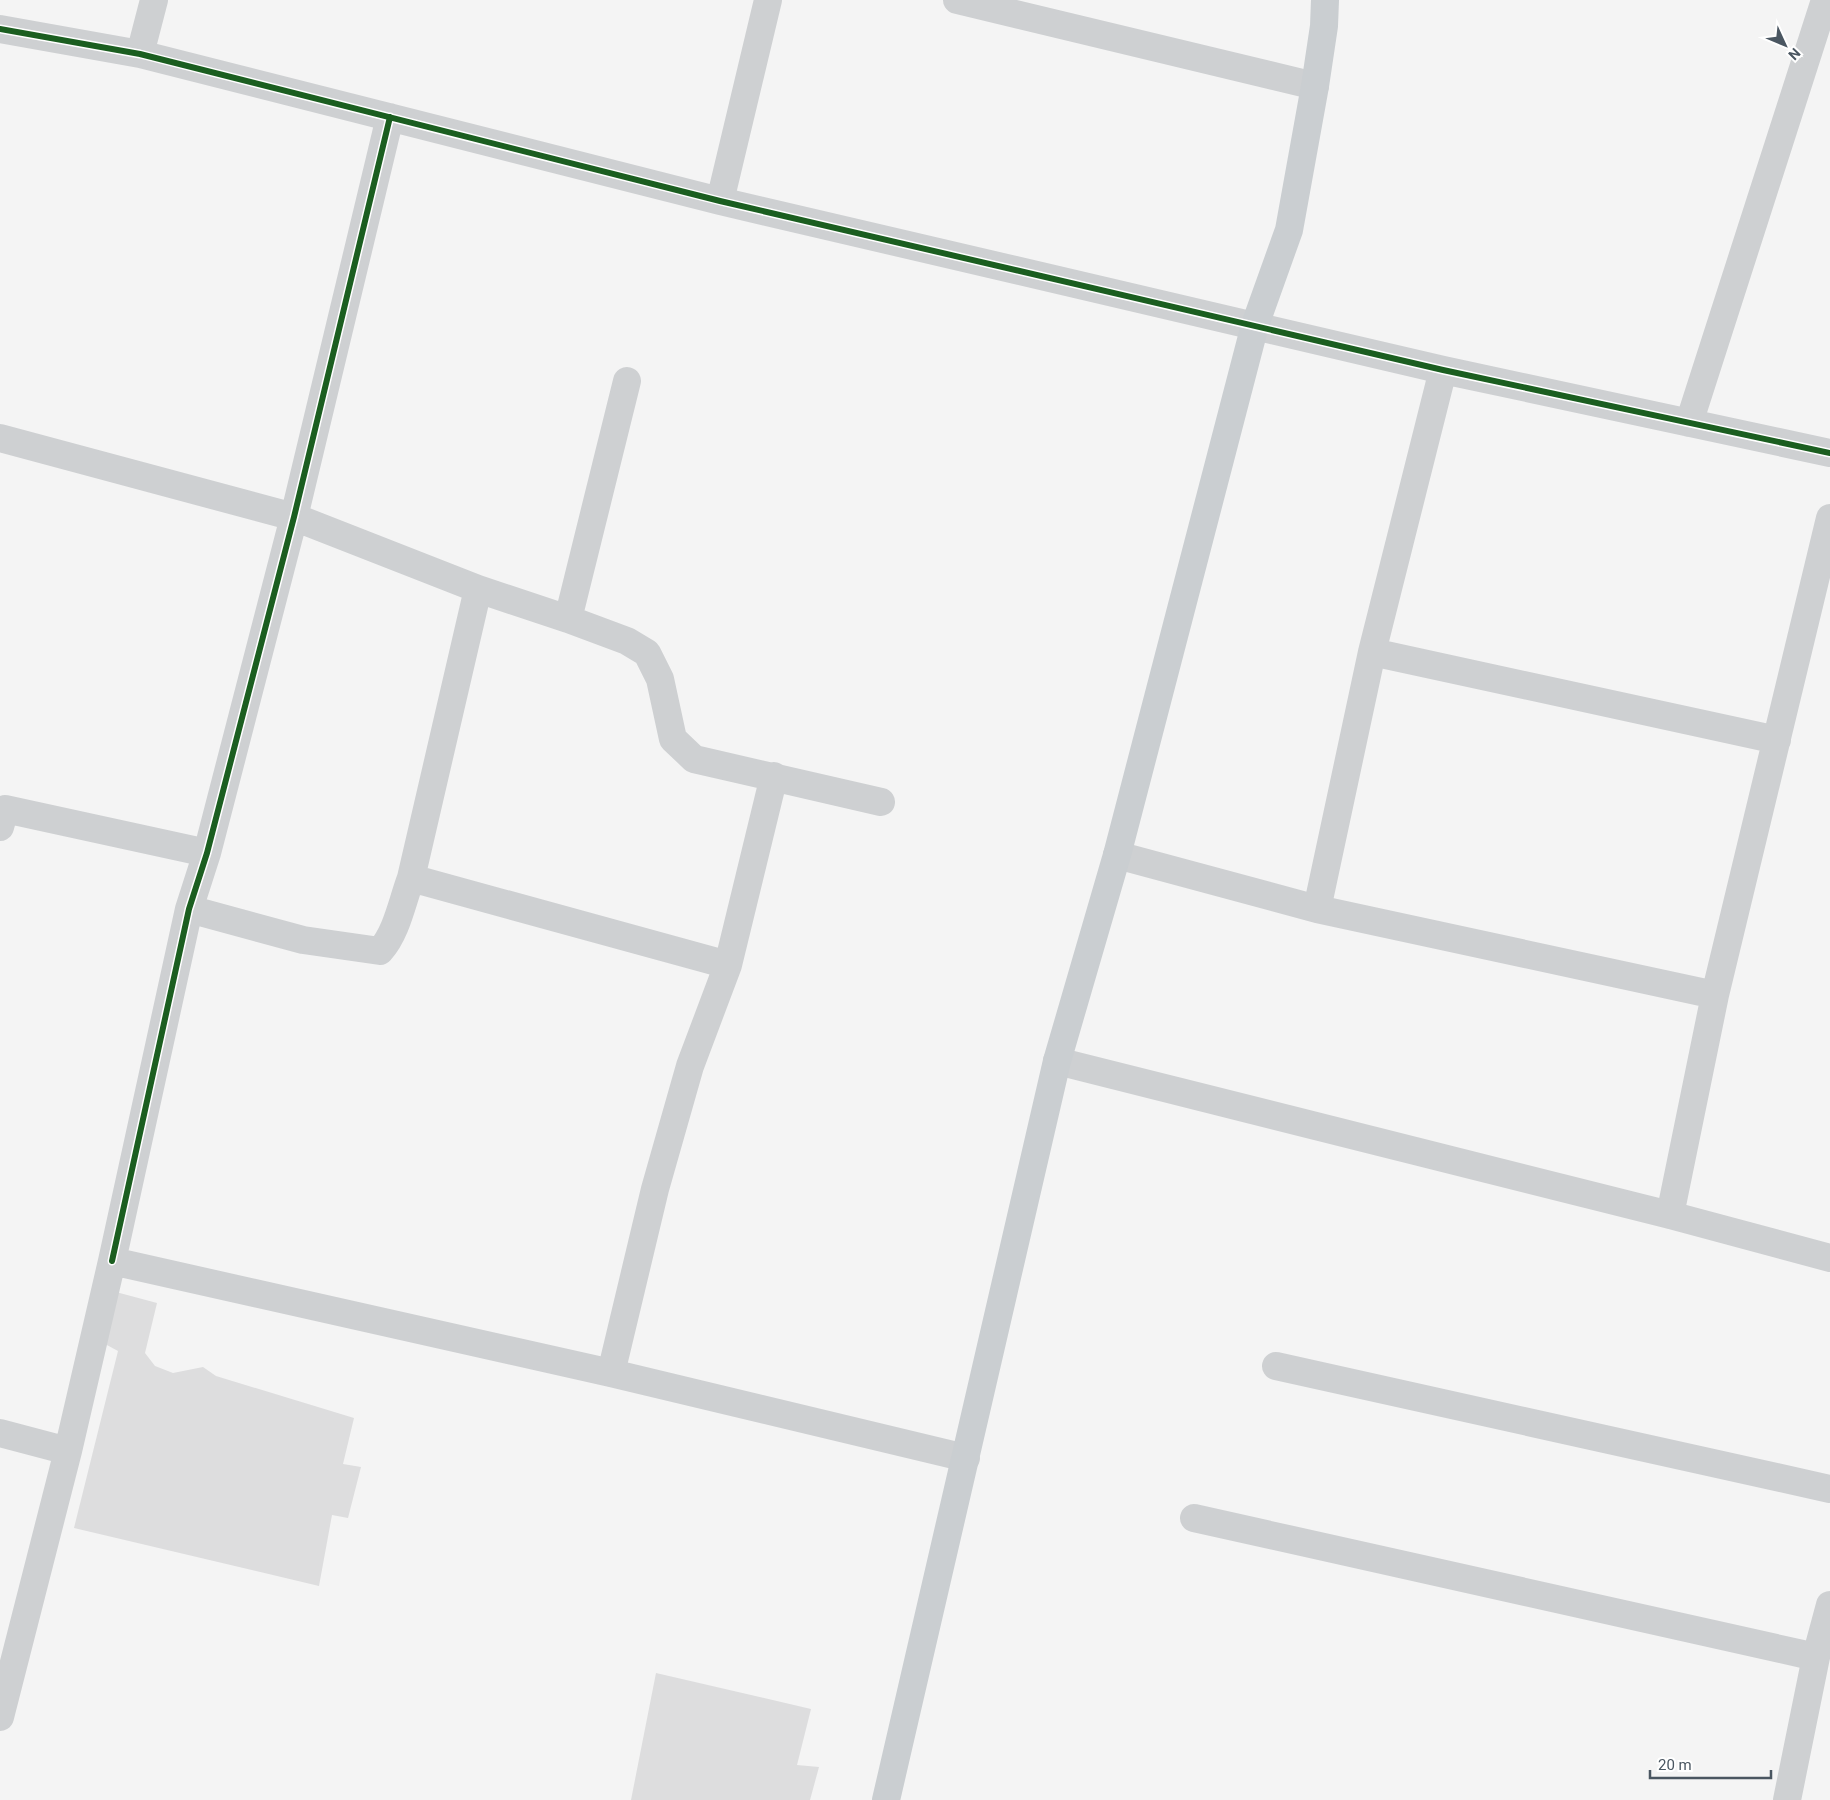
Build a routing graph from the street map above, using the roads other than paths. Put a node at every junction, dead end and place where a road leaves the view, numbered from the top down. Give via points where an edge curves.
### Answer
1 (154, 0) edge
2 (768, 0) edge
3 (957, 0) edge
4 (1325, 0) edge
5 (1825, 0) edge
6 (0, 29) edge
7 (140, 54) junction
8 (1315, 86) junction
9 (390, 117) junction
10 (720, 201) junction
11 (1255, 325) junction
12 (1443, 370) junction
13 (627, 381) dead end
14 (1689, 423) junction
15 (0, 438) edge
16 (1830, 453) edge
17 (294, 517) junction
18 (1830, 518) edge
19 (478, 589) junction
20 (568, 619) junction
21 (1372, 652) junction
22 (1777, 740) junction
23 (774, 776) junction
24 (881, 802) dead end
25 (2, 814) edge
26 (207, 853) junction
27 (1117, 855) junction
28 (411, 878) junction
29 (1316, 908) junction
30 (189, 909) junction
31 (728, 965) junction
32 (1715, 995) junction
33 (1057, 1061) junction
34 (1670, 1216) junction
35 (1830, 1258) edge
36 (112, 1261) junction
37 (1276, 1366) dead end
38 (611, 1373) junction
39 (0, 1433) edge
40 (68, 1451) junction
41 (966, 1458) junction
42 (1830, 1489) edge
43 (1194, 1518) dead end
44 (1830, 1605) edge
45 (1816, 1657) junction
46 (0, 1716) edge
47 (886, 1800) edge
48 (1788, 1800) edge

1 - 7 street
2 - 10 street
3 - 8 street
4 - 8 main road
5 - 14 street
6 - 7 street
7 - 9 street
8 - 11 main road via 1289,230
9 - 10 street
9 - 17 street
10 - 11 street
11 - 12 street
11 - 27 main road
12 - 14 street
12 - 21 street
13 - 20 street
14 - 16 street
15 - 17 street
17 - 19 street
17 - 26 street
18 - 22 street
19 - 20 street
19 - 28 street
20 - 23 street via 647,652 660,679 673,739 694,759
21 - 22 street
21 - 29 street
22 - 32 street
23 - 24 street
23 - 31 street
25 - 26 street
26 - 30 street
27 - 29 street
27 - 33 main road
28 - 30 street via 392,932 380,951 303,940
28 - 31 street
29 - 32 street
30 - 36 street
31 - 38 street via 690,1066 655,1189
32 - 34 street
33 - 34 street
33 - 41 main road
34 - 35 street
36 - 38 street
36 - 40 street
37 - 42 street
38 - 41 street
39 - 40 street
40 - 46 street
41 - 47 main road
43 - 45 street
44 - 45 street
45 - 48 street

